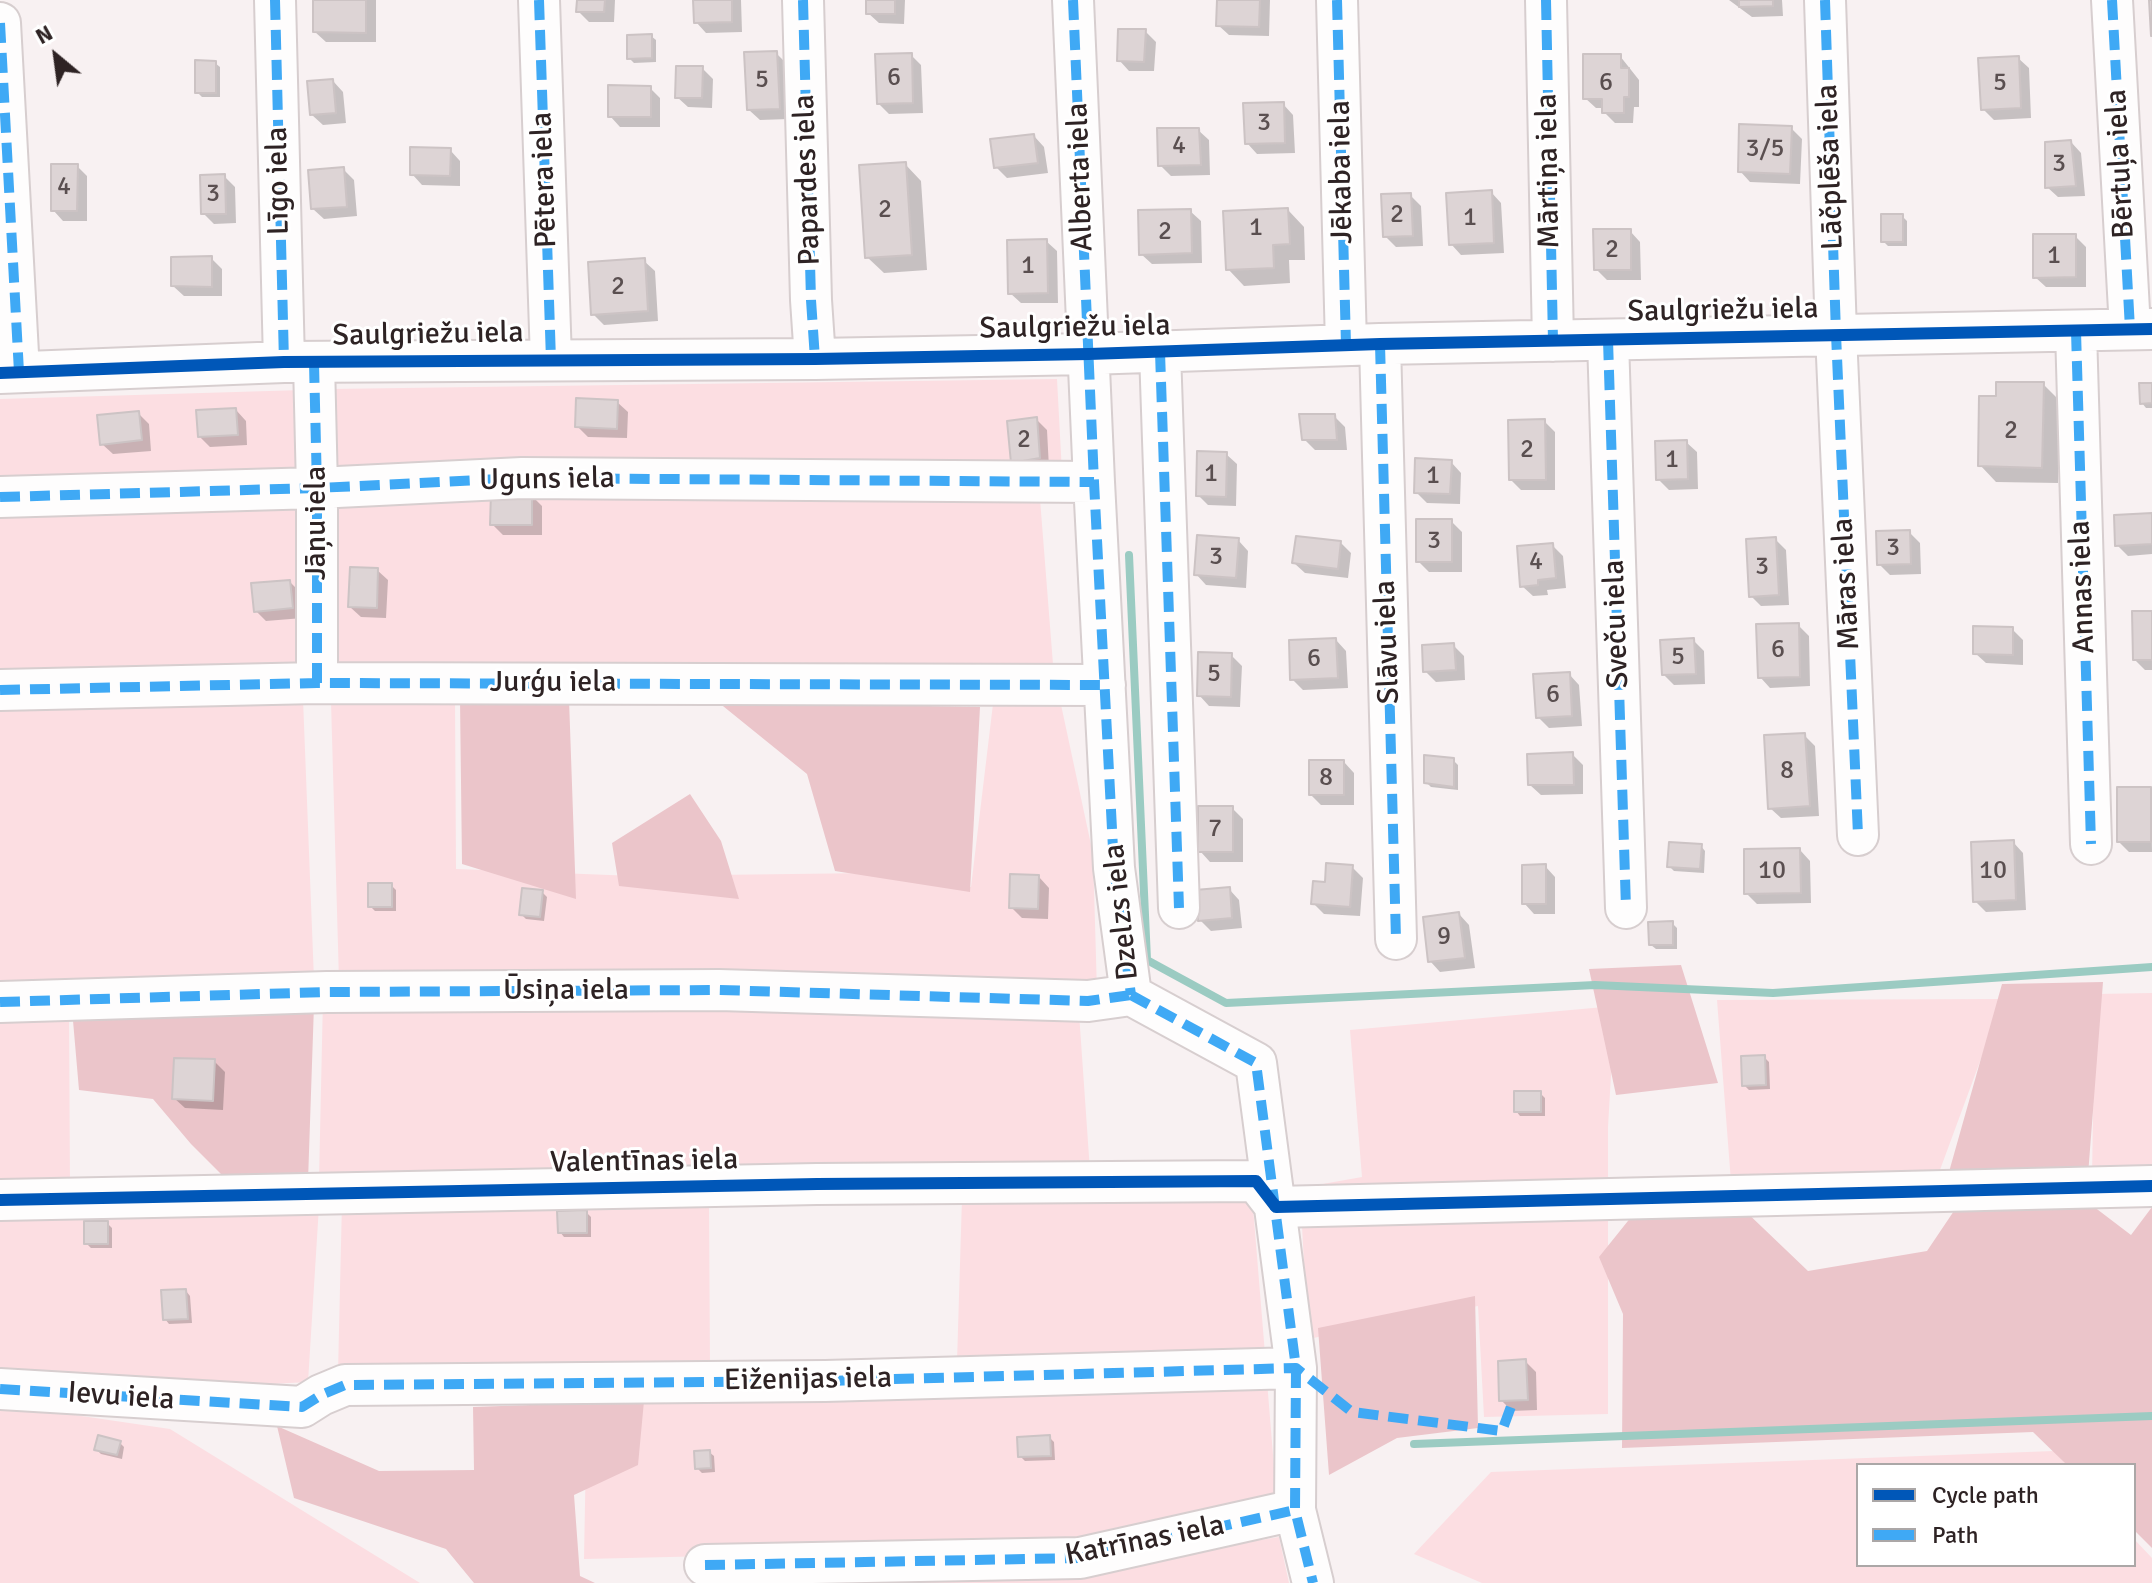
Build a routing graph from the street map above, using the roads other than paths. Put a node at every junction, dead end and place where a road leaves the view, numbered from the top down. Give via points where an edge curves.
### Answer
1 (275, 0) edge
2 (539, 0) edge
3 (803, 0) edge
4 (1073, 0) edge
5 (1337, 0) edge
6 (1546, 0) edge
7 (1825, 0) edge
8 (2112, 0) edge
9 (0, 23) edge
10 (2141, 329) edge
11 (2076, 331) junction
12 (1836, 334) junction
13 (1608, 340) junction
14 (1553, 341) junction
15 (1363, 344) junction
16 (1160, 352) junction
17 (1089, 354) junction
18 (815, 359) junction
19 (551, 360) junction
20 (299, 363) junction
21 (9, 372) edge
22 (1094, 482) junction
23 (317, 488) junction
24 (0, 497) edge
25 (317, 683) junction
26 (1105, 685) junction
27 (0, 690) edge
28 (1858, 835) dead end
29 (2091, 844) dead end
30 (1179, 908) dead end
31 (1626, 908) dead end
32 (1396, 939) dead end
33 (1131, 995) junction
34 (0, 1002) edge
35 (2152, 1186) edge
36 (0, 1200) edge
37 (1276, 1207) junction
38 (1296, 1368) junction
39 (0, 1389) edge
40 (241, 1404) joint
41 (1295, 1510) junction
42 (705, 1565) dead end
43 (1313, 1583) edge

1 - 20 street, Līgo iela
2 - 19 street, Pētera iela
3 - 18 street, Papardes iela
4 - 17 street, Alberta iela
5 - 15 street, Jēkaba iela
6 - 14 street, Mārtiņa iela
7 - 12 street, Lāčplēša iela
8 - 10 street, Bērtuļa iela
9 - 21 street
10 - 11 street, Saulgriežu iela
11 - 12 street, Saulgriežu iela
11 - 29 street, Annas iela
12 - 13 street, Saulgriežu iela
12 - 28 street, Māras iela
13 - 14 street, Saulgriežu iela
13 - 31 street, Sveču iela
14 - 15 street, Saulgriežu iela
15 - 16 street, Saulgriežu iela
15 - 32 street, Slāvu iela
16 - 17 street, Saulgriežu iela
16 - 30 street
17 - 18 street, Saulgriežu iela
17 - 22 street, Dzelzs iela
18 - 19 street, Saulgriežu iela
19 - 20 street, Saulgriežu iela
20 - 21 street, Saulgriežu iela
20 - 23 street, Jāņu iela
22 - 23 street, Uguns iela via 522,478
22 - 26 street, Dzelzs iela
23 - 24 street, Uguns iela
23 - 25 street, Jāņu iela
25 - 26 street, Jurģu iela
25 - 27 street, Jurģu iela
26 - 33 street, Dzelzs iela via 1114,868
33 - 34 street, Ūsiņa iela via 1088,1001 719,990 327,992
33 - 37 street, Dzelzs iela via 1256,1063
35 - 37 street
36 - 37 street, Valentīnas iela via 1256,1181
37 - 38 street, Dzelzs iela
38 - 40 street, Eiženijas iela via 825,1381 345,1385 302,1407
38 - 41 street, Dzelzs iela
39 - 40 street, Ievu iela
41 - 42 street, Katrīnas iela via 1080,1558
41 - 43 street, Dzelzs iela

